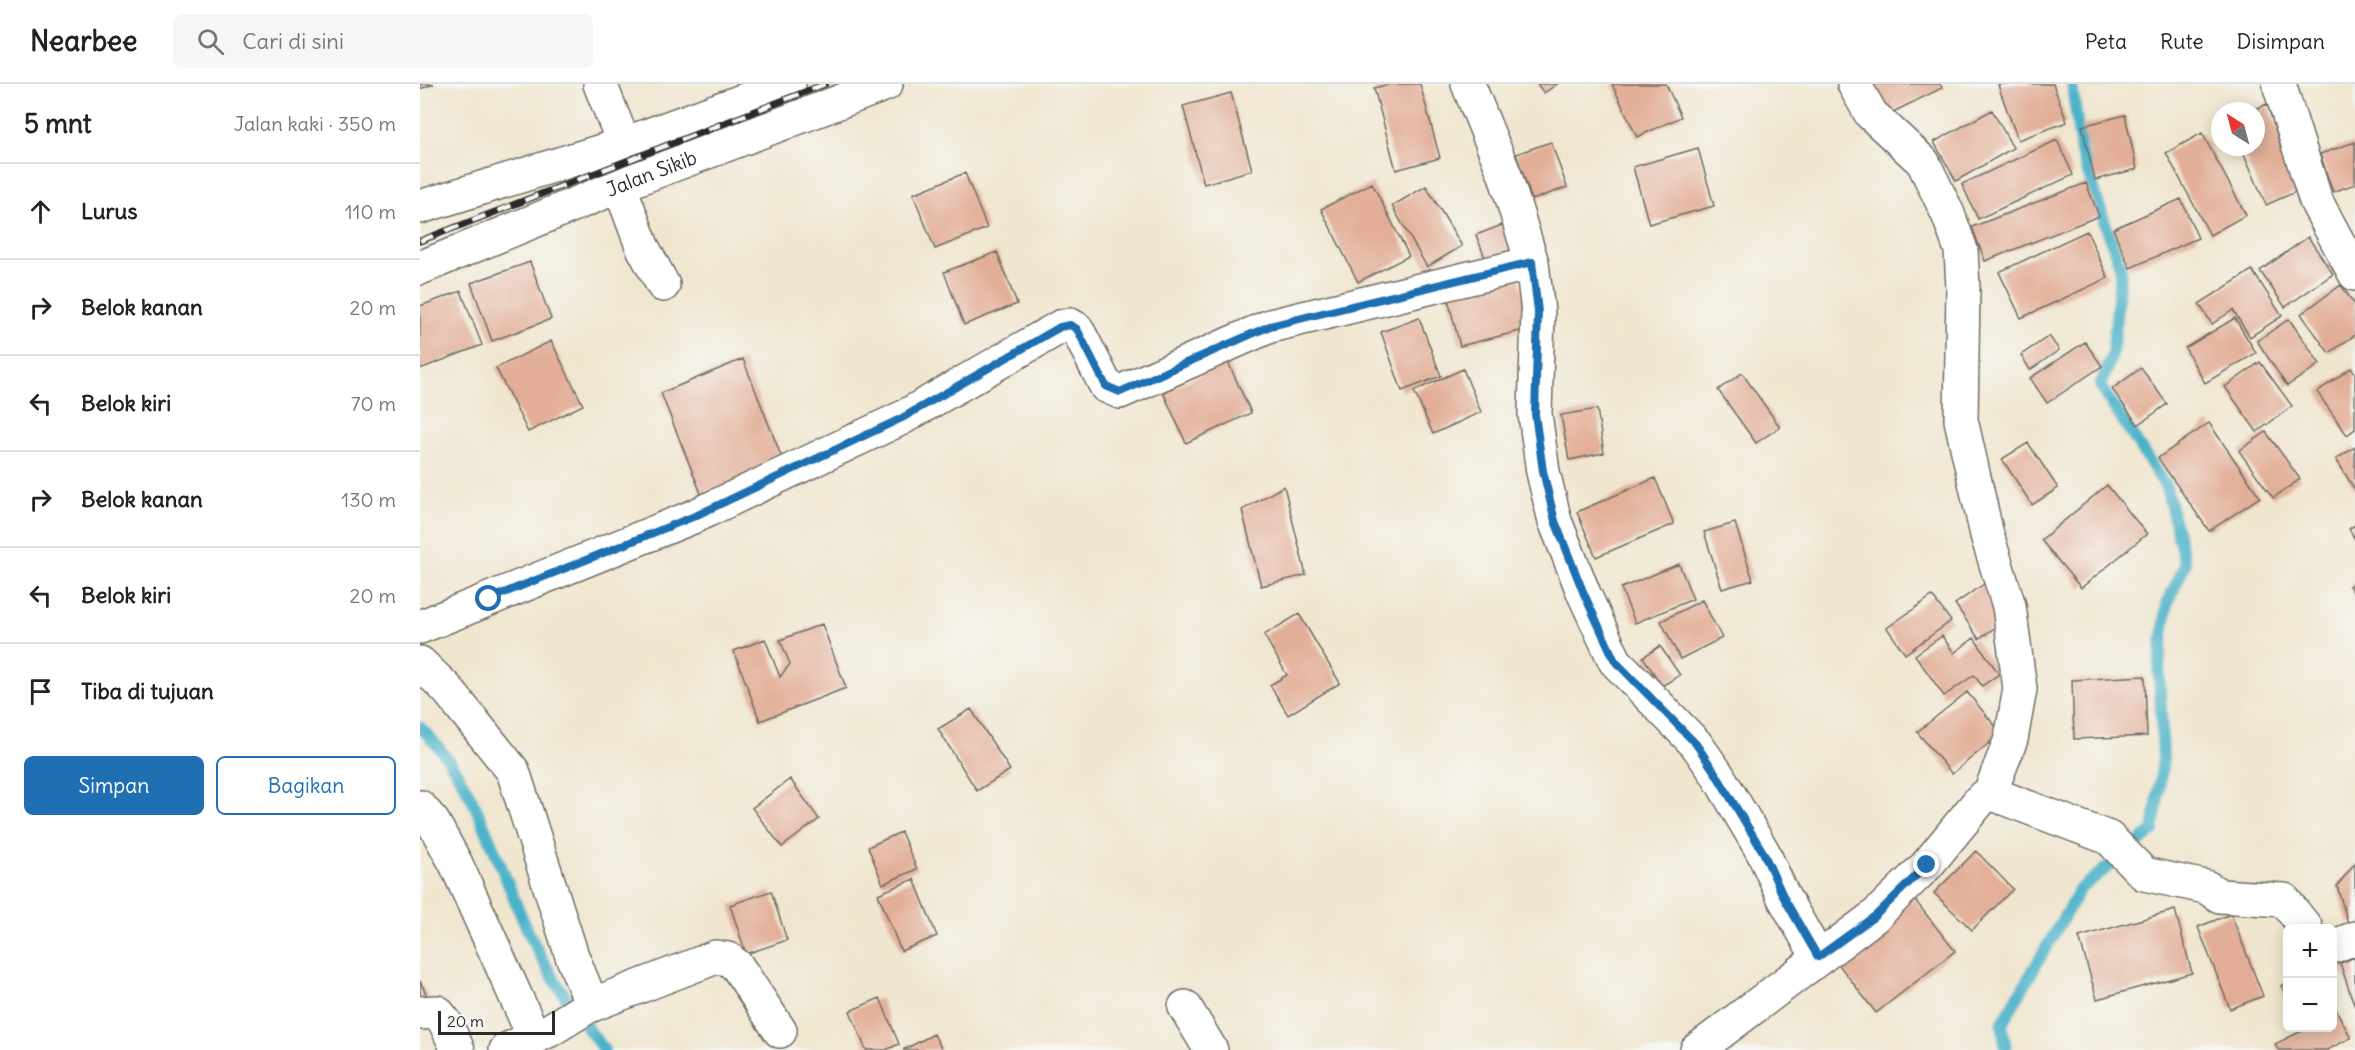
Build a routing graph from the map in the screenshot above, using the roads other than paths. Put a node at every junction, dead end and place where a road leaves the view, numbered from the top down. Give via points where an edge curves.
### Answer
1 (600, 84) edge
2 (789, 84) edge
3 (886, 84) edge
4 (1468, 84) edge
5 (1854, 84) edge
6 (2279, 84) edge
7 (624, 144) junction
8 (620, 187) junction
9 (420, 207) edge
10 (1532, 262) junction
11 (420, 268) edge
12 (2355, 274) edge
13 (663, 285) dead end
14 (420, 627) edge
15 (420, 663) edge
16 (1990, 793) junction
17 (420, 807) edge
18 (2303, 924) edge
19 (2355, 938) edge
20 (2337, 945) edge
21 (1818, 957) junction
22 (591, 1005) junction
23 (1185, 1007) dead end
24 (420, 1013) edge
25 (780, 1031) dead end
26 (530, 1039) edge
27 (458, 1050) edge
28 (1211, 1050) edge
29 (1697, 1050) edge

1 - 7 street
2 - 7 street
3 - 8 street, Jalan Sikib
4 - 10 street via 1505,175
5 - 16 street via 1871,114 1923,162 1961,250 1961,420 1987,535 2009,606 2020,689 2011,739
6 - 12 street via 2316,201
7 - 9 street
8 - 11 street, Jalan Sikib
8 - 13 street via 642,246
10 - 14 street via 1270,326 1120,392 1106,386 1077,329 1070,325 1060,327 902,418 695,516
10 - 21 street via 1538,324 1535,414 1543,471 1555,521 1584,594 1615,661 1696,744 1716,774
15 - 22 street via 447,689 513,771
16 - 18 street via 2109,838 2144,874 2206,887 2220,896 2284,900
16 - 21 street via 1927,865 1875,916
17 - 26 street via 434,822 456,864
19 - 20 street
21 - 29 street
22 - 25 street via 716,957 728,958
22 - 26 street
23 - 28 street
24 - 27 street via 437,1012

